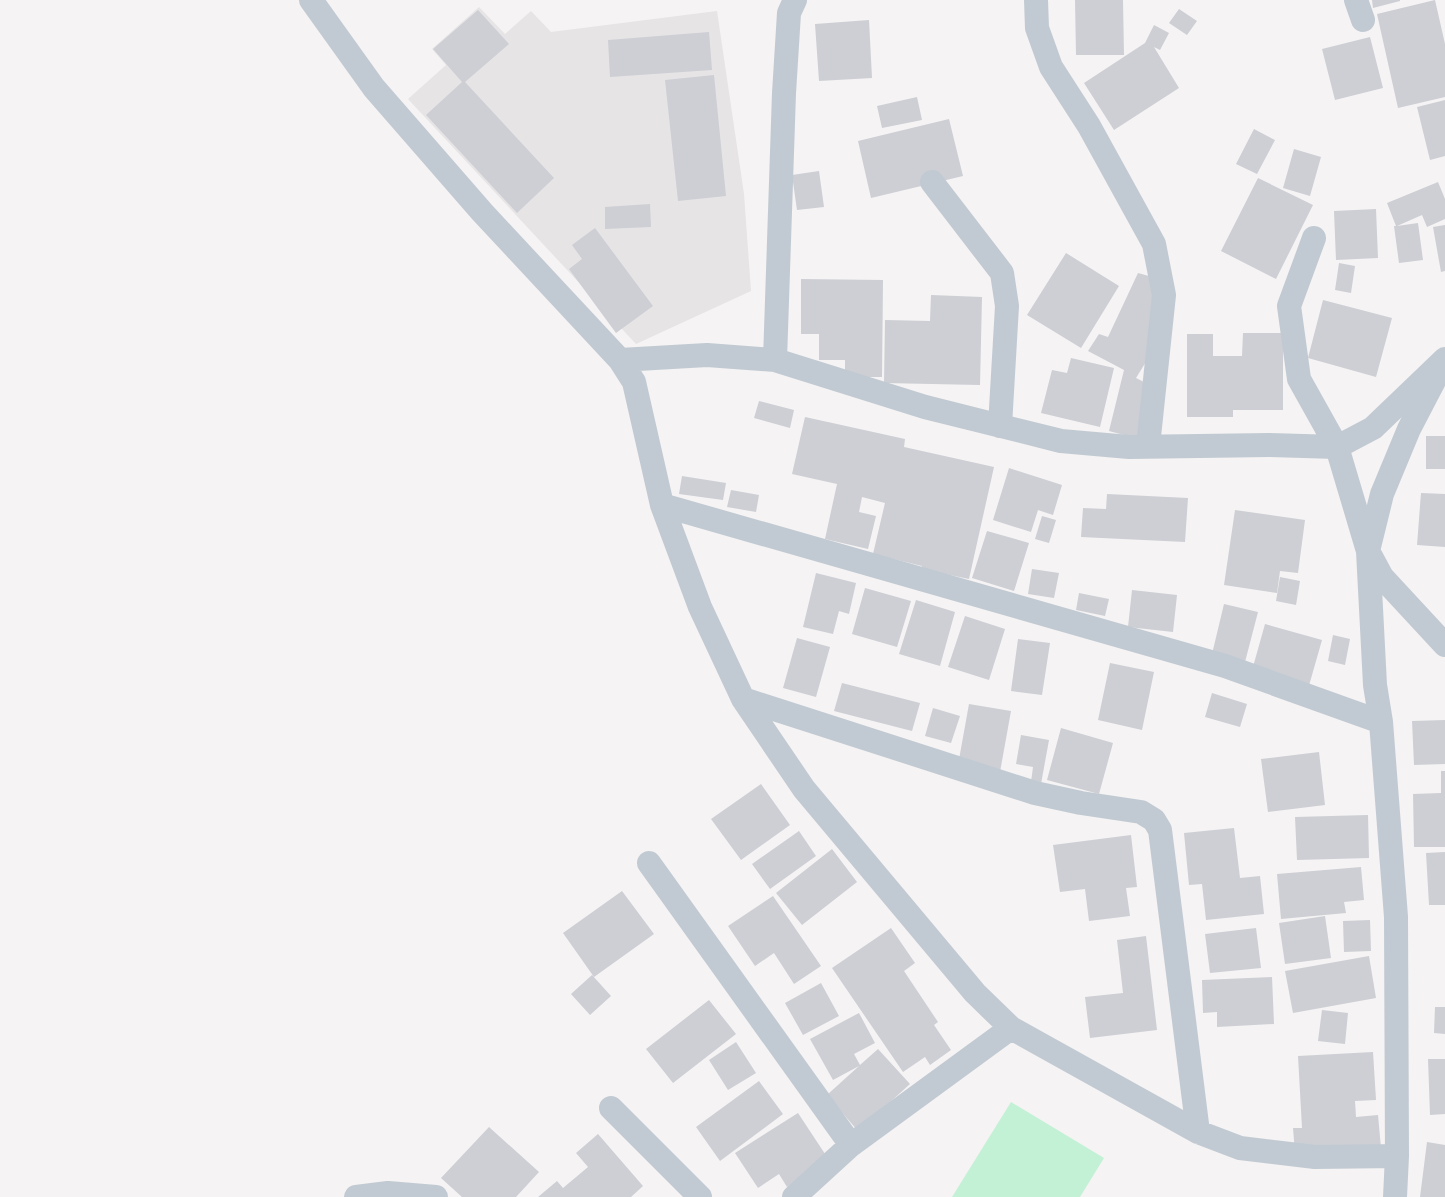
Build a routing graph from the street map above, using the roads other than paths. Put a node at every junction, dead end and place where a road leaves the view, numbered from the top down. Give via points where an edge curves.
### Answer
1 (311, 0) edge
2 (1036, 0) edge
3 (792, 4) edge
4 (932, 182) dead end
5 (1314, 238) dead end
6 (620, 359) junction
7 (1445, 359) edge
8 (775, 360) junction
9 (1000, 426) junction
10 (1148, 446) junction
11 (1337, 447) junction
12 (662, 505) junction
13 (1368, 551) junction
14 (1445, 645) edge
15 (743, 699) junction
16 (1381, 722) junction
17 (649, 863) dead end
18 (1011, 1028) junction
19 (611, 1108) dead end
20 (1198, 1132) junction
21 (851, 1145) junction
22 (1397, 1156) junction
23 (356, 1197) edge
24 (436, 1197) edge
25 (700, 1197) edge
26 (794, 1197) edge
27 (1395, 1197) edge

1 - 6 street via 374,88
2 - 10 street via 1037,28 1051,67 1154,244 1164,295
3 - 8 street via 784,93
4 - 9 street via 1002,273 1007,306
5 - 11 street via 1289,306 1299,379
6 - 8 street via 707,355
6 - 12 street via 634,382
7 - 11 street via 1373,428
7 - 13 street via 1382,494
8 - 9 street
9 - 10 street via 1060,441
10 - 11 street
11 - 13 street
12 - 15 street via 700,607
12 - 16 street via 1225,666
13 - 14 street via 1382,577
13 - 16 street
15 - 18 street via 804,789 975,993
15 - 20 street via 1035,793 1141,812 1154,820 1160,830
16 - 22 street via 1396,917
17 - 21 street
18 - 20 street
18 - 21 street
19 - 25 street
20 - 22 street via 1240,1148 1281,1155
21 - 26 street
22 - 27 street
23 - 24 street via 388,1193

